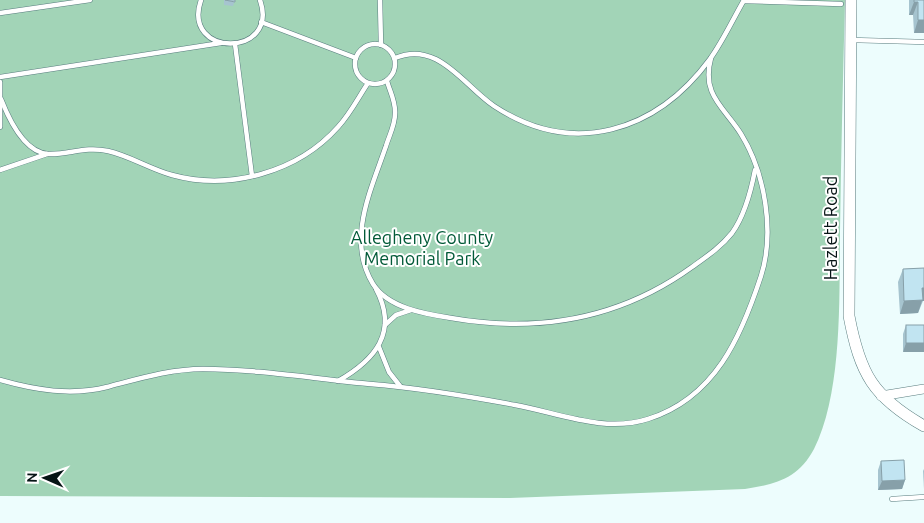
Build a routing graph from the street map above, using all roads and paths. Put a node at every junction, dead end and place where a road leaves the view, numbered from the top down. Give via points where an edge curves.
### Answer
1 (90, 0) edge
2 (201, 0) edge
3 (260, 0) edge
4 (380, 0) edge
5 (744, 0) edge
6 (846, 2) edge
7 (0, 13) edge
8 (261, 22) junction
9 (850, 40) junction
10 (924, 42) edge
11 (221, 43) junction
12 (235, 44) junction
13 (381, 44) junction
14 (356, 58) junction
15 (395, 58) junction
16 (711, 58) junction
17 (0, 77) edge
18 (387, 81) junction
19 (0, 82) edge
20 (368, 83) junction
21 (1, 99) edge
22 (0, 127) edge
23 (47, 154) junction
24 (755, 167) junction
25 (0, 170) edge
26 (252, 176) junction
27 (374, 286) junction
28 (411, 310) junction
29 (384, 327) junction
30 (380, 347) junction
31 (0, 380) edge
32 (338, 381) junction
33 (400, 386) junction
34 (924, 389) edge
35 (881, 396) junction
36 (924, 426) edge
37 (924, 497) edge
38 (892, 499) dead end

1 - 7 lane
2 - 11 lane via 198,11 201,25 210,37
3 - 8 lane
4 - 13 lane
5 - 6 lane
5 - 16 lane
6 - 9 street, Hazlett Road
8 - 12 lane via 252,36
8 - 14 lane
9 - 10 lane
9 - 35 street, Hazlett Road via 849,316 862,363
11 - 12 lane
11 - 17 lane
12 - 26 lane
13 - 14 lane via 365,47
13 - 15 lane
14 - 20 lane via 357,72
15 - 16 lane via 405,54 435,58 506,113 539,126 577,133 619,128 653,114 683,90
15 - 18 lane via 395,70
16 - 24 lane via 711,92 741,134
18 - 20 lane
18 - 27 lane via 394,103 394,121 361,227 362,255
19 - 21 lane
20 - 26 lane via 350,112 327,139 288,164
21 - 22 lane
21 - 23 lane via 13,128
23 - 25 lane
23 - 26 lane via 75,149 107,151 173,175 211,181
24 - 28 lane via 739,220 723,243 682,274 631,302 605,312 531,324 465,321
24 - 33 lane via 766,222 761,275 726,359 710,380 685,402 648,419 602,423
27 - 28 lane
27 - 29 lane via 384,308
28 - 29 lane via 396,315
29 - 30 lane
30 - 32 lane via 365,364
30 - 33 lane via 389,372
31 - 32 lane via 52,391 87,391 158,374 201,369
32 - 33 lane
34 - 35 street
35 - 36 street, Hazlett Road
37 - 38 lane

